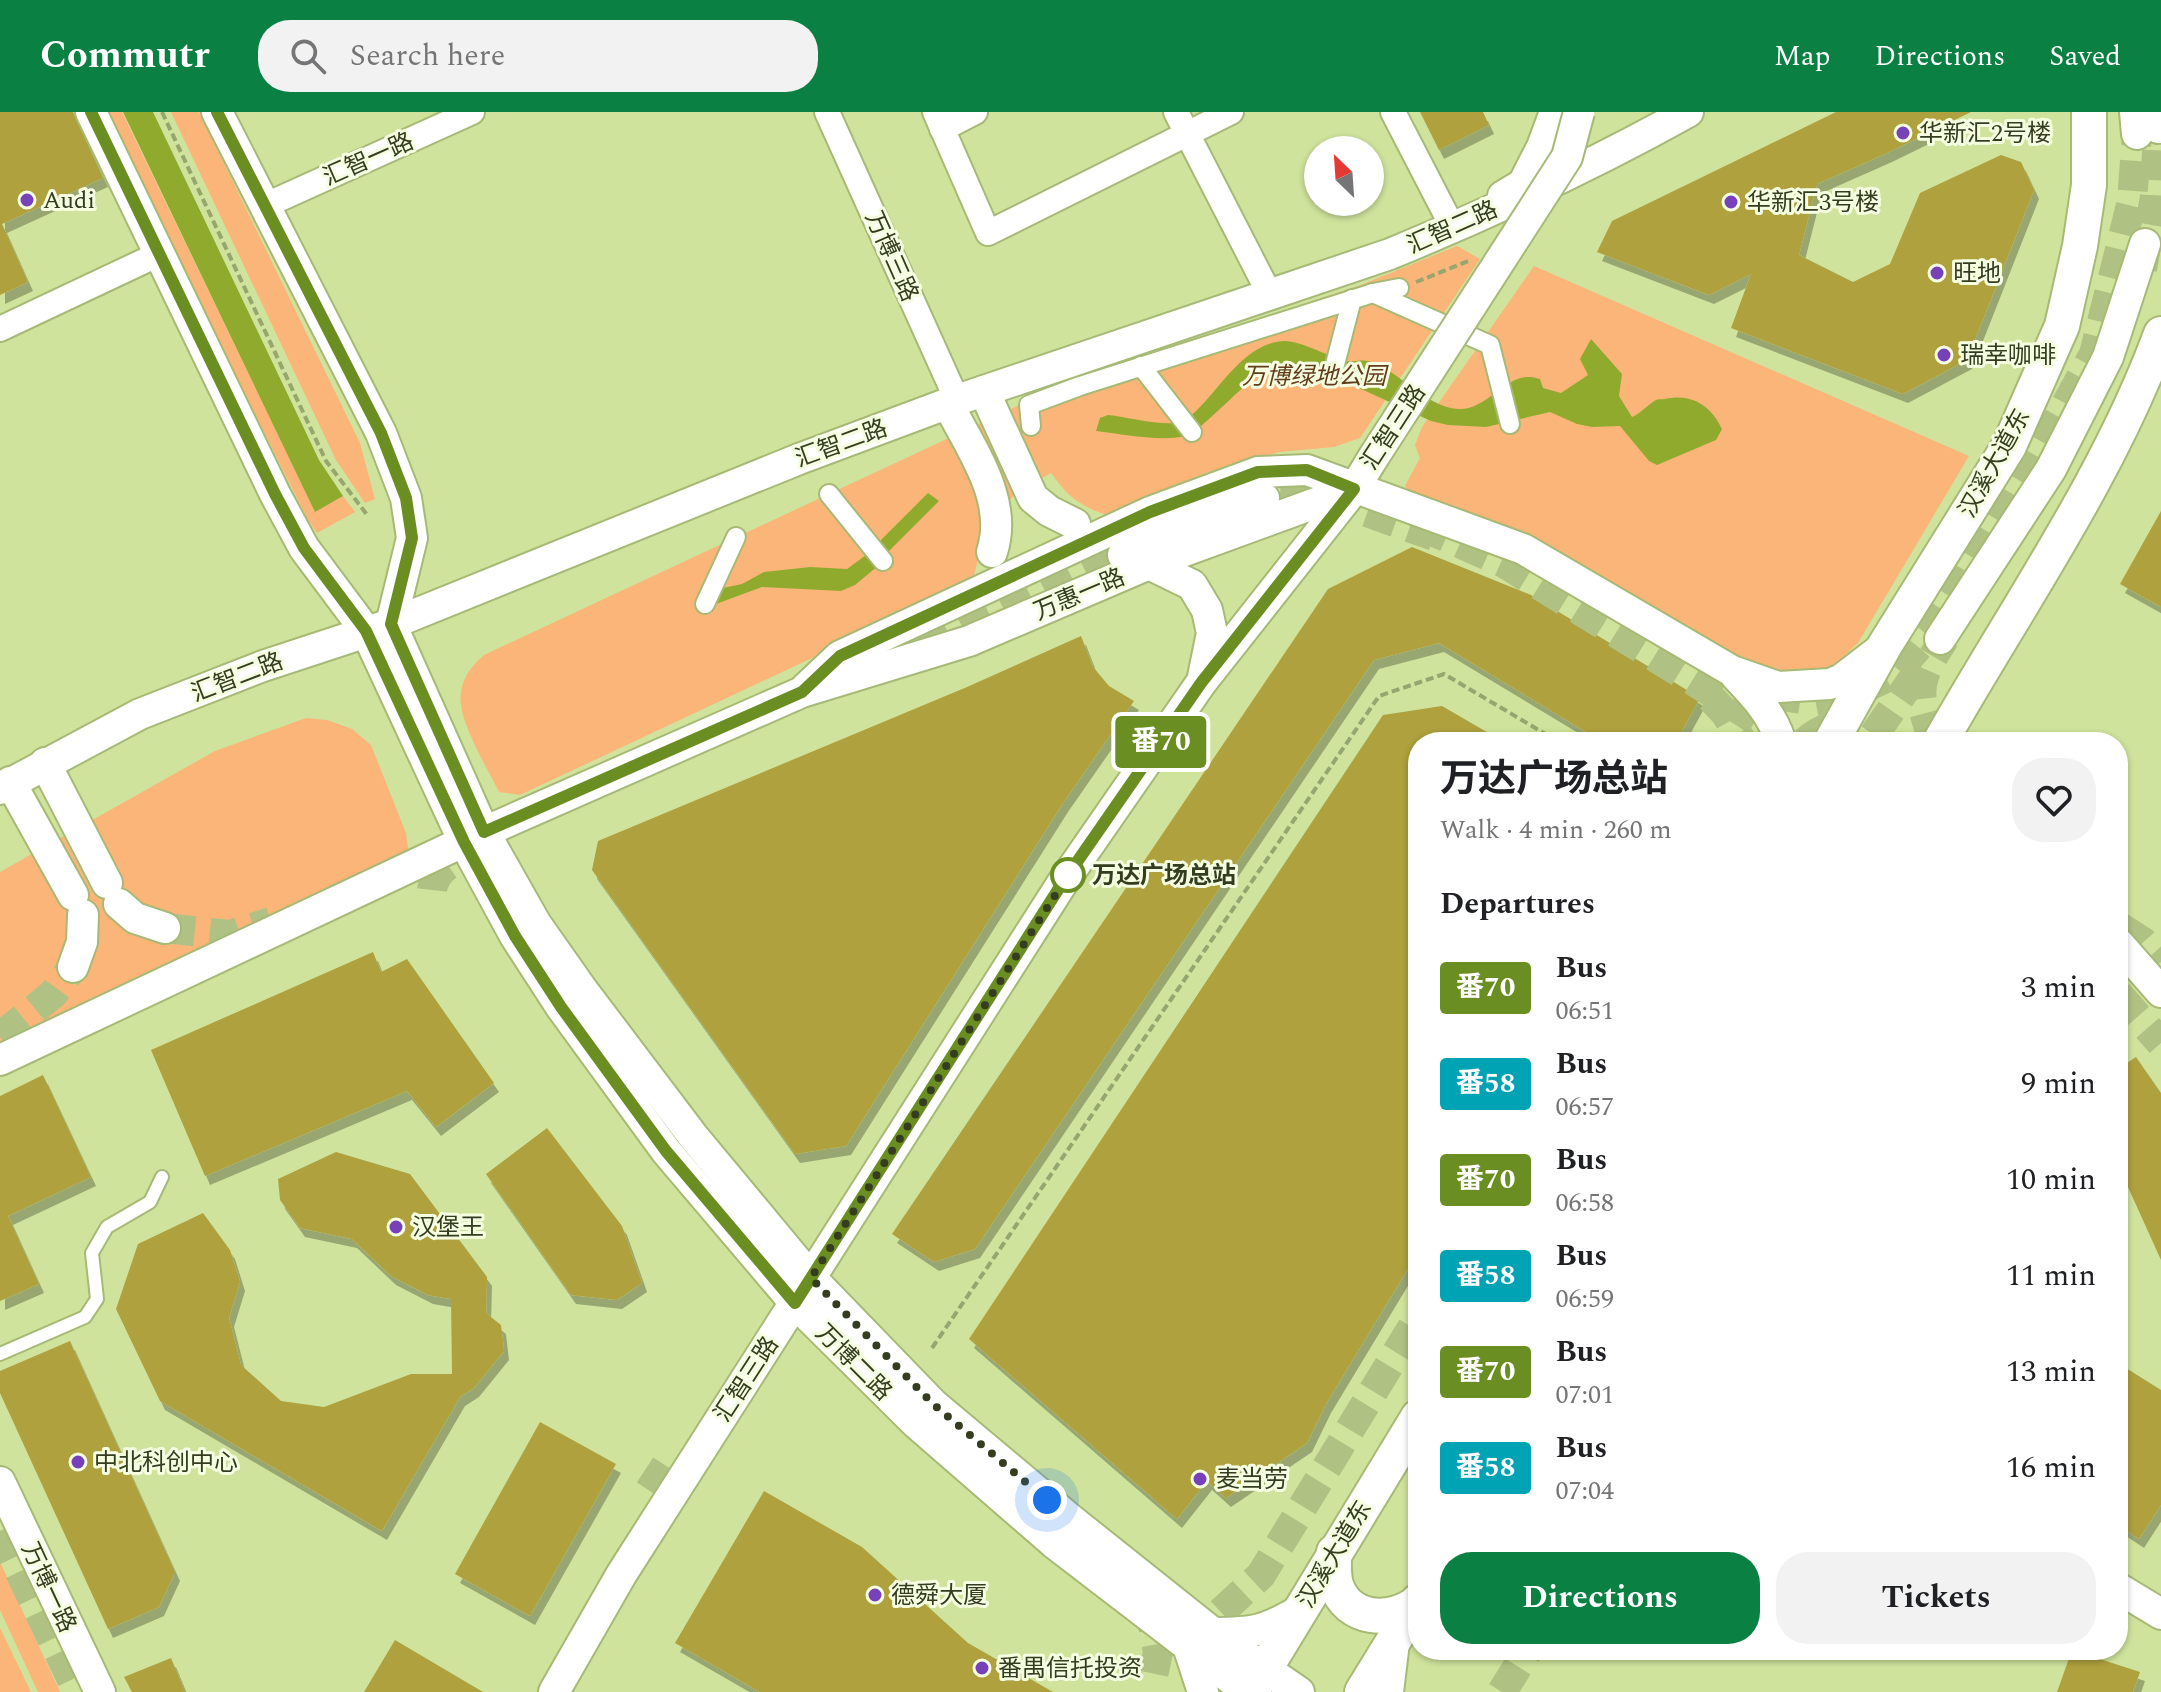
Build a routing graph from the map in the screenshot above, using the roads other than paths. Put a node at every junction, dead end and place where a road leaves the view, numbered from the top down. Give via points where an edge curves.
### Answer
1 (91, 112) edge
2 (217, 112) edge
3 (472, 112) edge
4 (827, 112) edge
5 (975, 112) edge
6 (1231, 112) edge
7 (1393, 112) edge
8 (1555, 112) edge
9 (1579, 112) edge
10 (1688, 112) edge
11 (2089, 112) edge
12 (938, 120) edge
13 (1182, 123) edge
14 (264, 206) junction
15 (1453, 228) junction
16 (2145, 244) tunnel mouth
17 (159, 254) junction
18 (1399, 288) road end
19 (1373, 293) junction
20 (1270, 295) junction
21 (1352, 299) junction
22 (0, 329) edge
23 (2161, 334) edge
24 (1141, 366) junction
25 (1332, 376) dead end
26 (963, 398) junction
27 (1510, 424) dead end
28 (1187, 425) dead end
29 (1031, 426) dead end
30 (1354, 489) junction
31 (829, 494) dead end
32 (1264, 498) tunnel mouth
33 (1075, 524) dead end
34 (736, 537) dead end
35 (992, 552) dead end
36 (883, 561) dead end
37 (1149, 564) junction
38 (705, 604) dead end
39 (379, 628) junction
40 (1940, 639) tunnel mouth
41 (1885, 645) junction
42 (1732, 671) junction
43 (1201, 683) junction
44 (802, 692) junction
45 (1778, 732) edge
46 (1837, 732) edge
47 (1946, 732) edge
48 (45, 763) junction
49 (5, 785) edge
50 (474, 837) junction
51 (165, 928) tunnel mouth
52 (2128, 954) edge
53 (73, 967) tunnel mouth
54 (2161, 992) edge
55 (0, 1060) edge
56 (162, 1177) dead end
57 (811, 1278) junction
58 (795, 1303) junction
59 (0, 1354) edge
60 (1408, 1433) edge
61 (0, 1482) edge
62 (1334, 1552) junction
63 (2128, 1594) edge
64 (1408, 1609) edge
65 (1300, 1610) junction
66 (2161, 1614) edge
67 (1408, 1617) edge
68 (1201, 1641) junction
69 (1394, 1641) junction
70 (1255, 1684) edge
71 (100, 1692) edge
72 (554, 1692) edge
73 (1203, 1692) edge
74 (1299, 1692) edge
75 (1362, 1692) edge
76 (1388, 1692) edge

1 - 17 street, 万博二路
2 - 14 street
3 - 14 street, 汇智一路
4 - 26 street, 万博三路
5 - 12 street
6 - 13 street
7 - 15 street
8 - 15 street via 1523,184
9 - 30 street, 汇智三路, bridge via 1567,157
10 - 15 street, 汇智二路 via 1614,153
11 - 41 main road, 汉溪大道东 via 2089,185 2062,326 2009,446
12 - 13 street via 988,233
13 - 20 street
14 - 39 street via 381,433 406,498 412,538
15 - 20 street, 汇智二路
16 - 40 street via 2108,357 2066,441
17 - 22 street
17 - 39 street, 万博二路 via 299,539
18 - 19 street
19 - 21 street
19 - 27 street via 1490,345
20 - 26 street, 汇智二路
21 - 24 street
21 - 25 street
23 - 47 main road via 2146,376 2092,482
24 - 28 street
24 - 29 street via 1029,405
26 - 33 street via 1033,498
26 - 35 street via 997,514
26 - 39 street, 汇智二路
30 - 37 street, 万惠一路
30 - 42 street, 万惠一路 via 1523,549
30 - 43 street, 汇智三路
30 - 44 street, 万惠一路 via 1307,470 1258,472 1203,492 840,656
31 - 36 street
32 - 44 street via 1171,532 975,623
34 - 38 street
37 - 43 street via 1192,585 1207,610 1212,633
37 - 44 street, 万惠一路 via 969,641
39 - 48 street, 汇智二路 via 140,714
39 - 50 street, 万博二路
41 - 42 street via 1830,684 1778,687
41 - 46 main road, 汉溪大道东
42 - 45 street via 1766,708
43 - 57 street, 汇智三路 via 1061,885
44 - 50 street, 万惠一路
48 - 49 street, 汇智二路
48 - 51 street via 113,894 135,918
49 - 53 street via 78,905 82,942
50 - 55 street, 万惠一路
50 - 57 street, 万博二路 via 693,1136
50 - 58 street, 万博二路 via 515,936 570,1019 666,1151
52 - 54 street
56 - 59 lane via 150,1202 107,1227 92,1253 97,1299 85,1317
57 - 58 street, 汇智三路
57 - 68 street, 万博二路 via 933,1404 1070,1519
58 - 68 street, 万博二路 via 917,1424 1054,1543
58 - 72 street, 汇智三路 via 621,1575
60 - 62 main road, 汉溪大道东
61 - 71 street, 万博一路
62 - 64 main road via 1334,1576 1345,1602 1375,1616
62 - 65 main road, 汉溪大道东
63 - 66 street
65 - 68 street via 1269,1629
65 - 70 main road, 汉溪大道东
67 - 69 main road
68 - 70 street, 万博二路
68 - 73 street
69 - 75 main road
69 - 76 street
70 - 74 street, 万博二路

